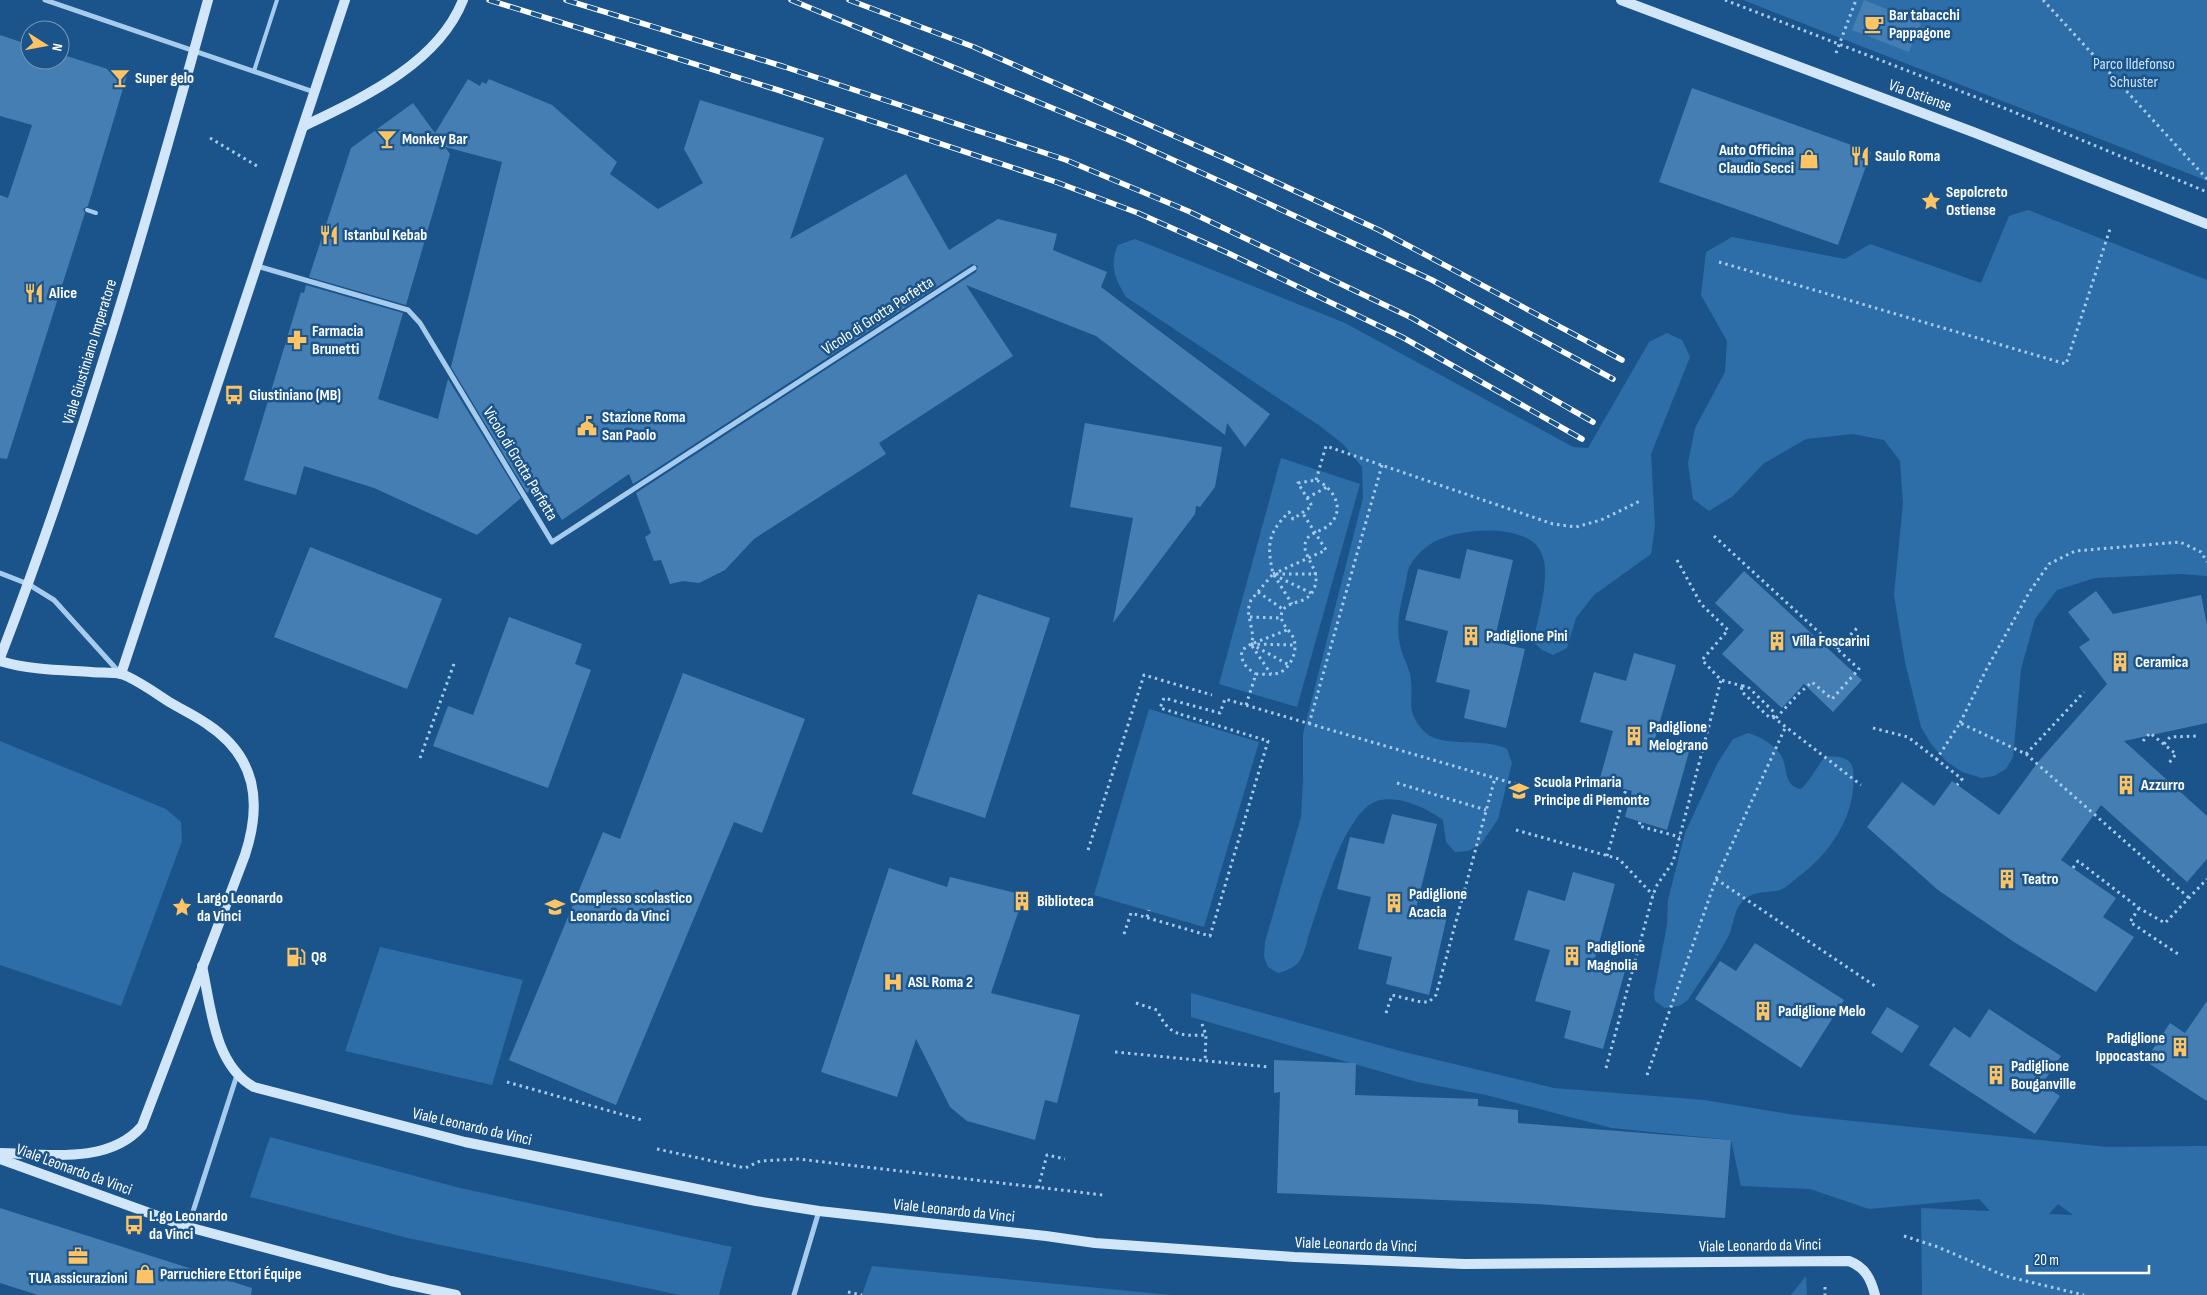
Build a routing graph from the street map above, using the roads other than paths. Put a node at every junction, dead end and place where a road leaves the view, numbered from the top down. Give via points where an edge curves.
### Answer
1 (45, 0) edge
2 (208, 0) edge
3 (277, 0) edge
4 (345, 0) edge
5 (463, 0) edge
6 (1621, 0) edge
7 (194, 51) junction
8 (254, 70) junction
9 (314, 92) junction
10 (304, 126) junction
11 (87, 210) dead end
12 (96, 213) dead end
13 (2207, 224) edge
14 (257, 265) junction
15 (974, 268) dead end
16 (0, 573) edge
17 (28, 584) junction
18 (0, 659) edge
19 (121, 674) junction
20 (202, 966) junction
21 (237, 1075) junction
22 (0, 1153) edge
23 (0, 1159) edge
24 (820, 1211) junction
25 (188, 1227) junction
26 (456, 1295) edge
27 (794, 1295) edge
28 (1875, 1295) edge

1 - 7 street
2 - 7 street, Viale Giustiniano Imperatore
3 - 8 lane
4 - 9 street
5 - 10 street via 447,29 413,62 359,98
6 - 13 street, Via Ostiense
7 - 8 street
7 - 17 street, Viale Giustiniano Imperatore via 113,331
8 - 9 street
9 - 10 street
10 - 14 street
11 - 12 lane
14 - 15 street, Vicolo di Grotta Perfetta via 408,310 420,323 552,542
14 - 19 street
16 - 17 street
17 - 18 street, Viale Giustiniano Imperatore
17 - 19 street via 54,600
18 - 19 street via 27,668
19 - 20 street via 222,735 241,759 255,794 250,840
20 - 21 street, Viale Leonardo da Vinci via 223,1052
20 - 22 street via 142,1126 136,1133 105,1150
21 - 24 street, Viale Leonardo da Vinci via 268,1092 465,1142
21 - 25 street
23 - 25 street, Viale Leonardo da Vinci
24 - 27 street
24 - 28 street, Viale Leonardo da Vinci via 1095,1243 1294,1257 1464,1264 1840,1261 1858,1265 1864,1270
25 - 26 street, Viale Leonardo da Vinci

